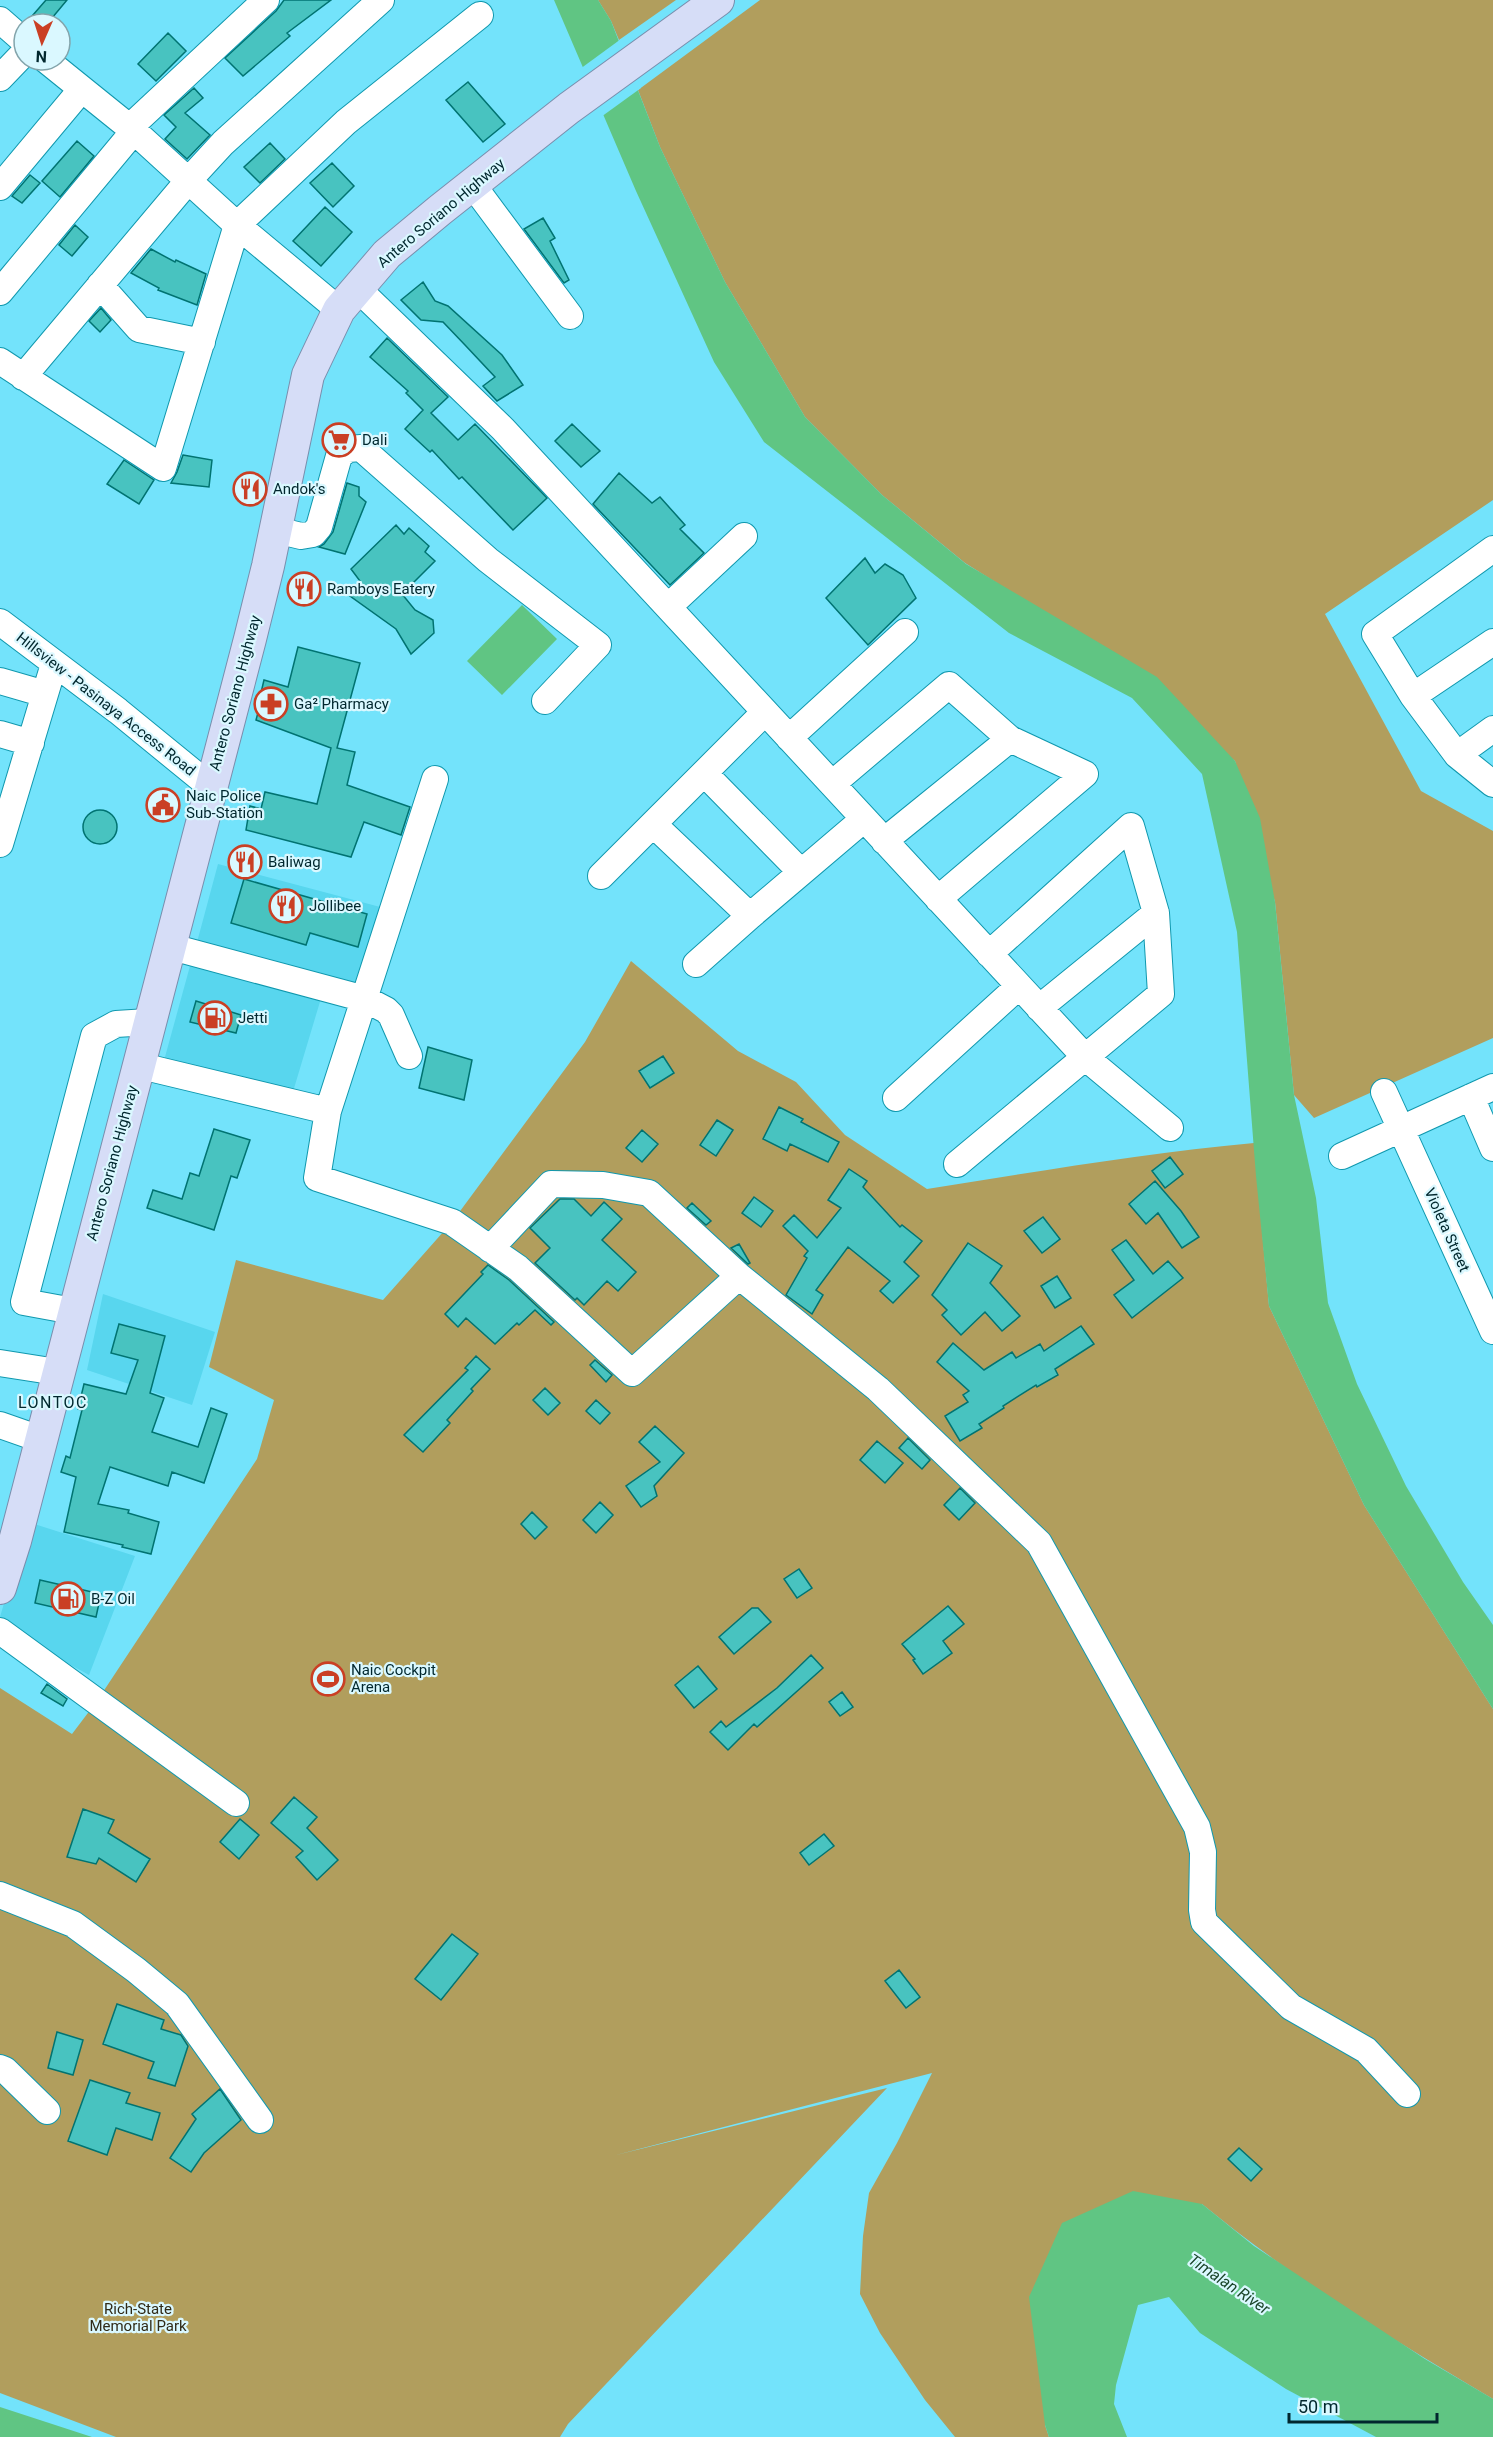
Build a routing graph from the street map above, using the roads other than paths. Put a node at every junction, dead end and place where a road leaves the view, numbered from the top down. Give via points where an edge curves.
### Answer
1 (266, 0) edge
2 (381, 0) edge
3 (718, 0) edge
4 (480, 15) dead end
5 (0, 20) edge
6 (12, 30) edge
7 (12, 66) edge
8 (60, 72) edge
9 (0, 78) edge
10 (81, 90) junction
11 (132, 129) junction
12 (188, 181) junction
13 (472, 184) junction
14 (0, 186) edge
15 (237, 225) junction
16 (100, 285) junction
17 (0, 292) edge
18 (348, 299) junction
19 (570, 316) dead end
20 (202, 342) junction
21 (0, 361) edge
22 (23, 377) junction
23 (276, 530) junction
24 (744, 536) dead end
25 (1493, 549) edge
26 (668, 607) junction
27 (0, 622) edge
28 (905, 632) dead end
29 (1493, 642) edge
30 (54, 664) junction
31 (0, 681) edge
32 (45, 694) junction
33 (1413, 696) junction
34 (545, 701) dead end
35 (765, 712) junction
36 (1493, 729) edge
37 (0, 734) edge
38 (789, 738) junction
39 (1010, 739) junction
40 (31, 743) junction
41 (1457, 755) junction
42 (704, 774) junction
43 (435, 779) dead end
44 (832, 784) junction
45 (1493, 784) edge
46 (211, 787) junction
47 (7, 796) edge
48 (864, 819) junction
49 (653, 824) junction
50 (884, 841) junction
51 (0, 844) edge
52 (801, 872) junction
53 (601, 876) dead end
54 (938, 899) junction
55 (1156, 912) junction
56 (750, 916) junction
57 (168, 946) junction
58 (989, 954) junction
59 (696, 964) dead end
60 (1019, 986) junction
61 (364, 999) junction
62 (1039, 1008) junction
63 (148, 1022) junction
64 (408, 1056) dead end
65 (1086, 1058) junction
66 (137, 1065) junction
67 (1384, 1092) dead end
68 (1482, 1092) edge
69 (896, 1098) dead end
70 (328, 1111) junction
71 (1170, 1128) dead end
72 (1402, 1129) junction
73 (1493, 1148) edge
74 (1342, 1156) dead end
75 (957, 1164) dead end
76 (490, 1249) junction
77 (739, 1276) junction
78 (73, 1311) junction
79 (1493, 1331) edge
80 (0, 1363) edge
81 (57, 1372) junction
82 (0, 1425) edge
83 (40, 1439) junction
84 (0, 1588) edge
85 (0, 1631) edge
86 (236, 1803) dead end
87 (0, 1895) edge
88 (0, 2068) edge
89 (1407, 2094) dead end
90 (47, 2112) dead end
91 (260, 2120) dead end

1 - 11 street
2 - 12 street via 223,143
3 - 13 main road, Antero Soriano Highway
4 - 15 street via 346,122
5 - 6 street
7 - 9 street
8 - 10 street
10 - 11 street
10 - 14 street
11 - 12 street
11 - 17 street
12 - 15 street
12 - 16 street
13 - 18 main road, Antero Soriano Highway via 387,254
13 - 19 street
15 - 18 street
15 - 20 street
16 - 20 street via 139,329
16 - 22 street
18 - 23 main road, Antero Soriano Highway via 308,375
18 - 26 street via 503,429
20 - 22 street via 163,468
21 - 22 street
23 - 34 street via 302,536 313,534 319,527 339,456 348,449 361,448 488,560 598,645
23 - 46 main road, Antero Soriano Highway
24 - 26 street
25 - 33 street via 1375,634
26 - 35 street
27 - 30 street, Hillsview - Pasinaya Access Road
28 - 38 street
29 - 33 street
30 - 32 street
30 - 46 street, Hillsview - Pasinaya Access Road
31 - 32 street
32 - 40 street
33 - 41 street
35 - 38 street
35 - 42 street
36 - 41 street
37 - 40 street
38 - 44 street
39 - 44 street via 949,685
39 - 50 street
39 - 54 street via 1085,774
40 - 47 street
41 - 45 street
42 - 49 street
42 - 52 street
43 - 61 street
44 - 48 street
46 - 57 main road, Antero Soriano Highway
47 - 51 street
48 - 50 street
48 - 52 street
49 - 53 street
49 - 56 street
50 - 54 street
52 - 56 street
54 - 58 street
55 - 58 street via 1131,826
55 - 62 street
55 - 65 street via 1161,994
56 - 59 street
57 - 61 street
57 - 63 main road, Antero Soriano Highway
58 - 60 street
60 - 62 street
60 - 69 street
61 - 64 street via 391,1015
61 - 70 street
62 - 65 street
63 - 66 main road, Antero Soriano Highway
63 - 78 street via 116,1024 94,1036 24,1302
65 - 71 street
65 - 75 street
66 - 70 street
66 - 78 main road, Antero Soriano Highway
67 - 72 street, Violeta Street
68 - 72 street
68 - 73 street
70 - 76 street via 317,1178 452,1222
72 - 74 street
72 - 79 street, Violeta Street
76 - 77 street via 551,1184 603,1185 649,1193
76 - 77 street via 518,1268 632,1374
77 - 89 street via 878,1389 1039,1543 1197,1827 1203,1852 1204,1922 1291,2007 1366,2050
78 - 81 main road, Antero Soriano Highway
80 - 81 street
81 - 83 main road, Antero Soriano Highway
82 - 83 street
83 - 84 main road, Antero Soriano Highway
85 - 86 street
87 - 91 street via 73,1924 177,2004
88 - 90 street

